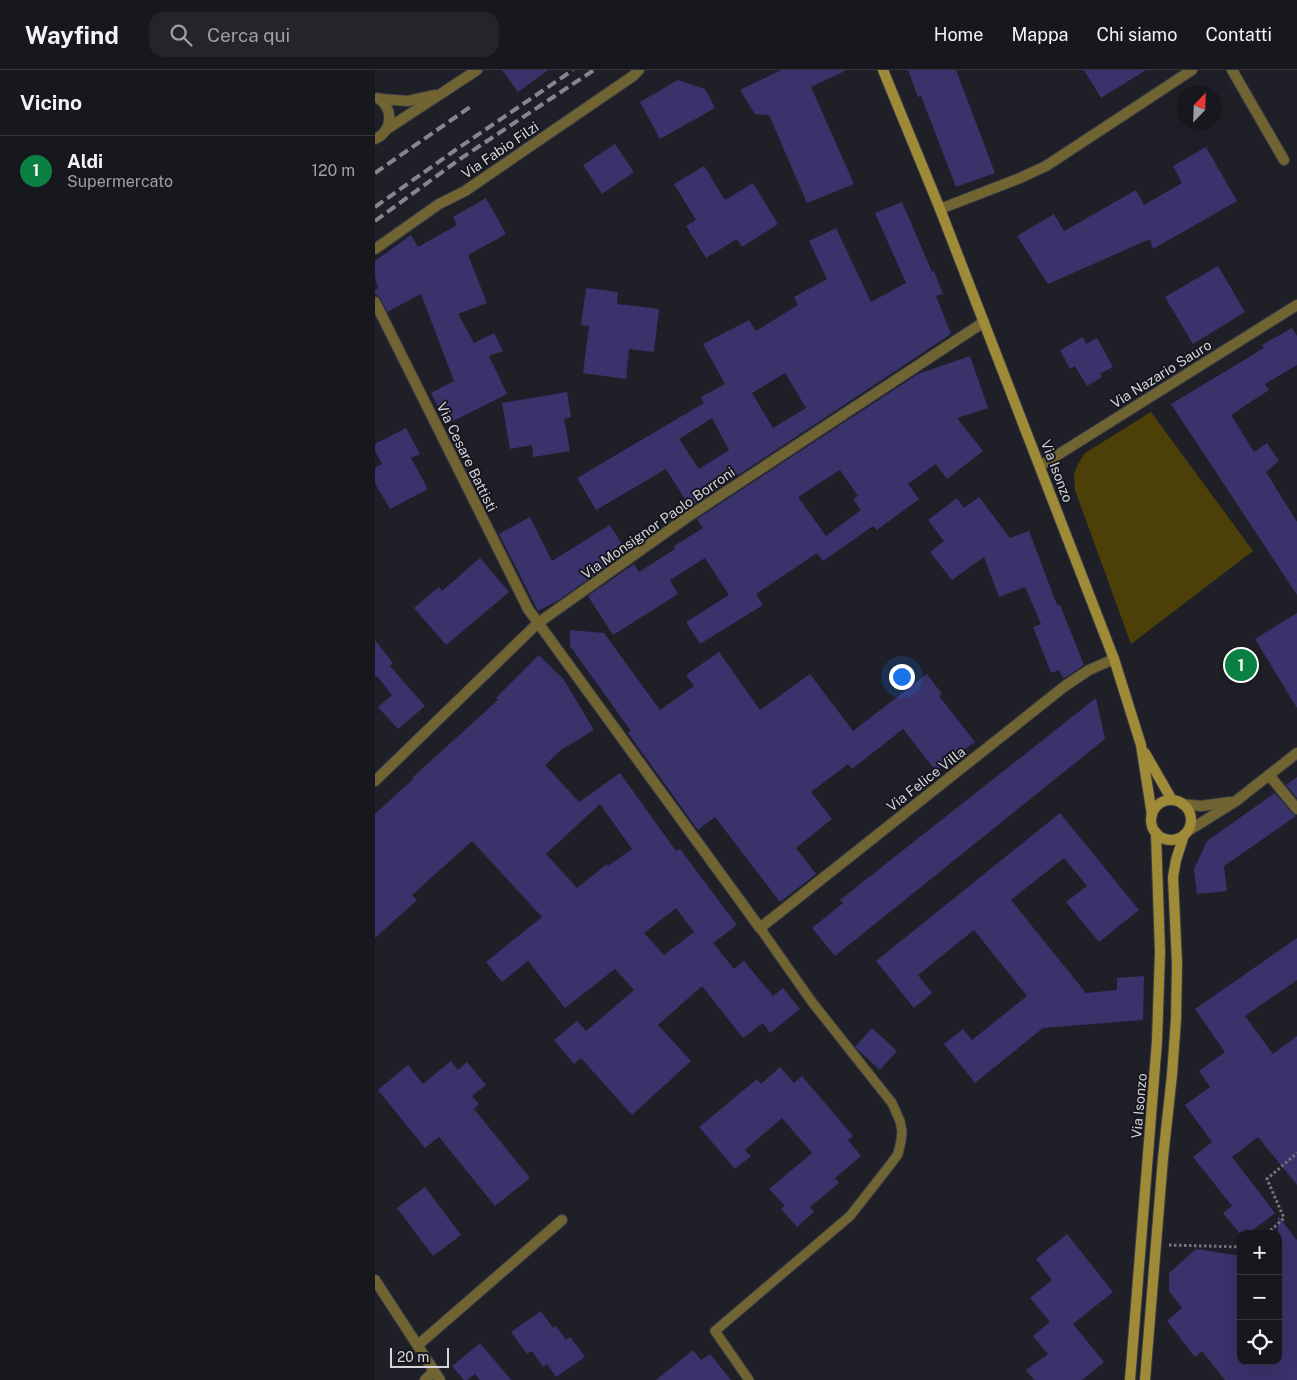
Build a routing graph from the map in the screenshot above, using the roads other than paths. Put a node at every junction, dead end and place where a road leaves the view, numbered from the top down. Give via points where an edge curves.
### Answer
1 (477, 70) edge
2 (639, 70) edge
3 (883, 70) edge
4 (1192, 70) edge
5 (1232, 70) edge
6 (441, 93) junction
7 (378, 98) edge
8 (387, 129) junction
9 (375, 139) edge
10 (1284, 160) dead end
11 (940, 209) junction
12 (375, 249) edge
13 (375, 302) edge
14 (1297, 305) edge
15 (984, 322) junction
16 (1040, 466) junction
17 (538, 623) junction
18 (1114, 659) junction
19 (1141, 745) junction
20 (1297, 753) edge
21 (1269, 775) junction
22 (375, 781) edge
23 (1236, 801) junction
24 (1177, 802) junction
25 (1297, 809) edge
26 (1152, 815) junction
27 (1156, 833) junction
28 (1186, 833) junction
29 (760, 928) junction
30 (562, 1220) dead end
31 (375, 1280) edge
32 (417, 1344) junction
33 (437, 1376) edge
34 (425, 1380) edge
35 (749, 1380) edge
36 (1130, 1380) edge
37 (1145, 1380) edge

1 - 6 street
2 - 12 street, Via Fabio Filzi via 465,191 429,211
3 - 11 street, Via Isonzo
4 - 11 street via 1046,166
5 - 10 street
6 - 7 street via 408,101
6 - 8 street
7 - 8 street via 389,113
8 - 9 street
11 - 15 street, Via Isonzo
13 - 17 street, Via Cesare Battisti via 521,597
14 - 16 street, Via Nazario Sauro
15 - 16 street, Via Isonzo
15 - 17 street, Via Monsignor Paolo Borroni via 689,516
16 - 18 street, Via Isonzo
17 - 22 street, Via Monsignor Paolo Borroni
17 - 29 street, Via Cesare Battisti
18 - 19 street, Via Isonzo
18 - 29 street, Via Felice Villa via 1065,686
19 - 24 street, Via Isonzo
19 - 26 street, Via Isonzo
20 - 21 street
21 - 23 street
21 - 25 street
23 - 24 street via 1201,806
23 - 28 street
24 - 26 street via 1160,804
24 - 28 street via 1190,813
26 - 27 street
27 - 28 street via 1167,840 1179,839
27 - 36 street, Via Isonzo via 1160,952 1158,1034
28 - 37 street, Via Isonzo via 1175,860 1173,878 1176,1019
29 - 35 lane via 811,1002 892,1102 902,1131 897,1154 850,1216 715,1331
30 - 32 street
31 - 32 street
32 - 33 street
33 - 34 street

